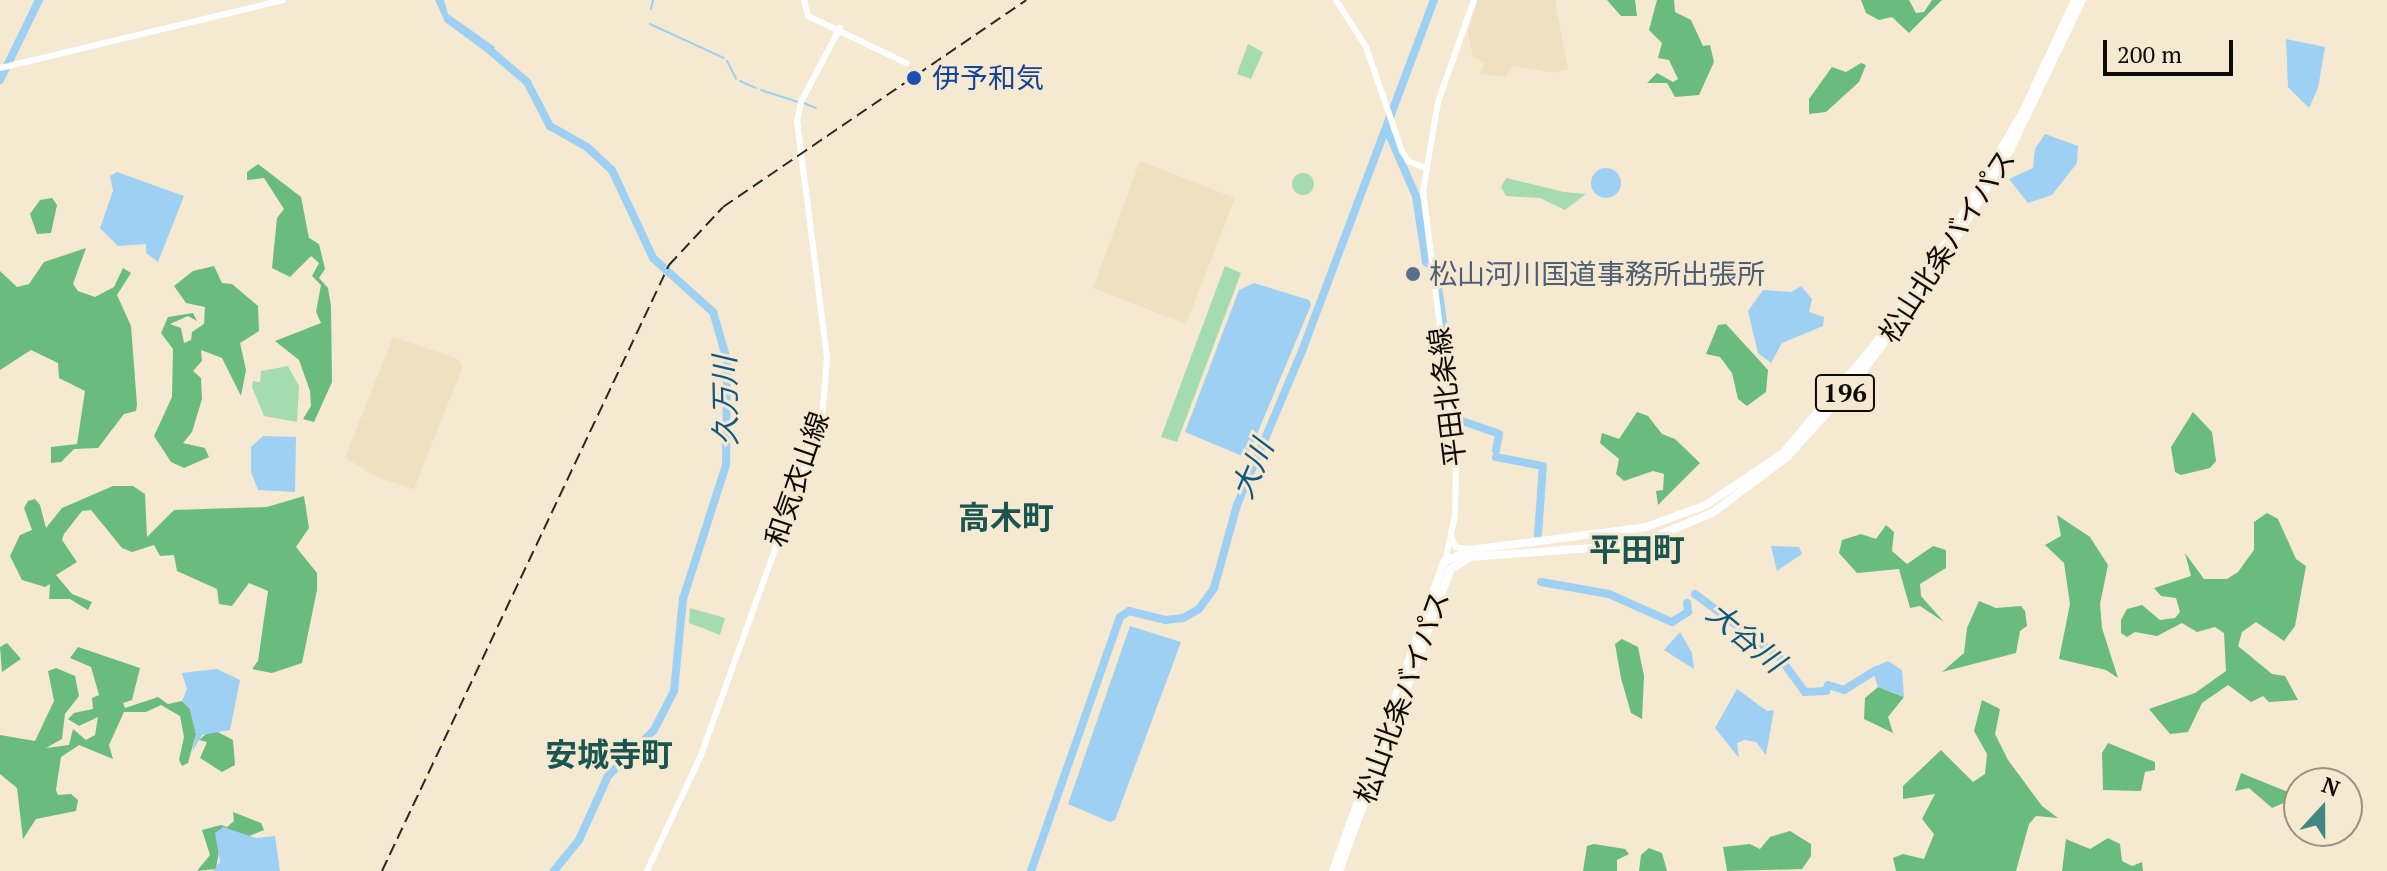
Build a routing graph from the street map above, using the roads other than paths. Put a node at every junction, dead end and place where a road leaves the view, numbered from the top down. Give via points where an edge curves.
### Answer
1 (283, 0) edge
2 (804, 0) edge
3 (1336, 0) edge
4 (1474, 0) edge
5 (2075, 0) edge
6 (2082, 0) edge
7 (840, 28) junction
8 (906, 63) dead end
9 (3, 68) edge
10 (1425, 168) junction
11 (1451, 538) junction
12 (1470, 553) junction
13 (1444, 562) junction
14 (1446, 576) junction
15 (647, 871) edge
16 (1336, 871) edge

1 - 9 main road
2 - 7 main road via 806,15
3 - 10 main road via 1366,47 1408,161
4 - 10 main road, 平田北条線 via 1438,102
5 - 12 highway, 松山北条バイパス / 196 via 2023,112 1955,229 1865,358 1782,454 1706,505 1646,527
6 - 12 highway, 松山北条バイパス / 196 via 2011,148 1932,277 1855,382 1787,457 1712,513 1650,539 1618,546
7 - 8 main road
7 - 15 main road, 和気衣山線 via 801,102 797,122 827,358 822,418 701,755
10 - 11 main road, 平田北条線 via 1430,269 1456,456
11 - 12 main road
11 - 13 main road, 平田北条線
12 - 13 highway, 196
12 - 14 highway, 松山北条バイパス
13 - 14 highway
13 - 16 highway, 松山北条バイパス
14 - 16 highway, 松山北条バイパス

